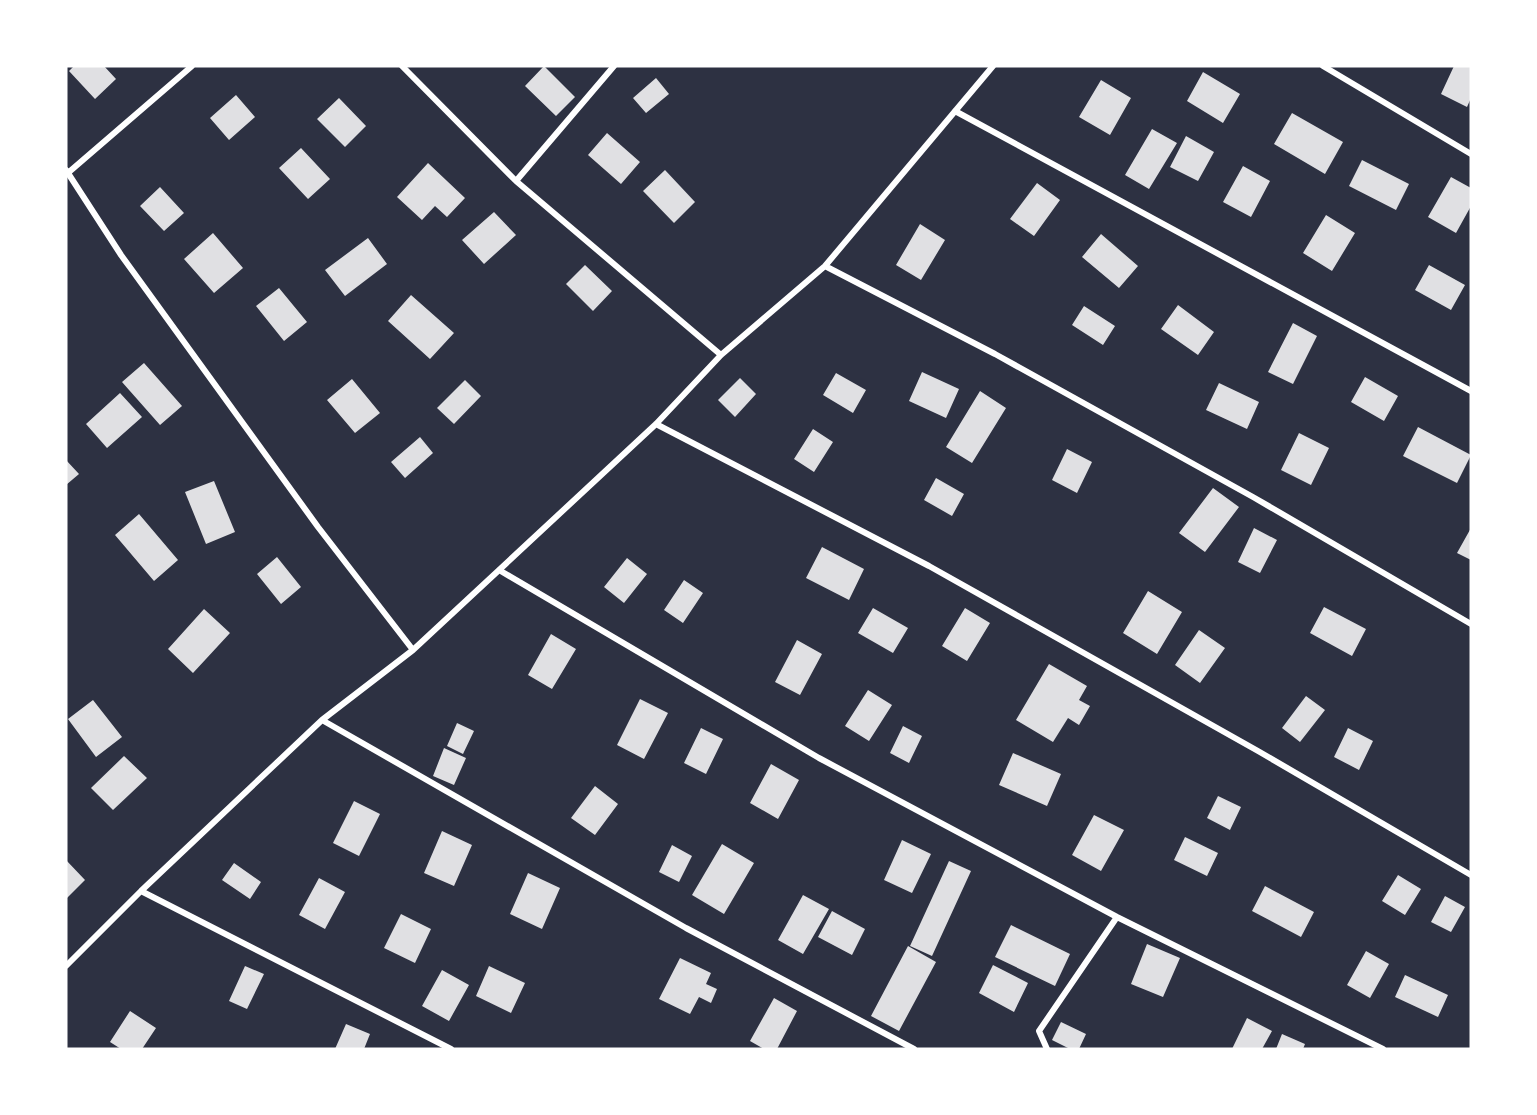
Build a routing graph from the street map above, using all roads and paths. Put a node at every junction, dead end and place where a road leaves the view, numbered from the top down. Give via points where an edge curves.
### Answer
1 (192, 66) edge
2 (402, 66) edge
3 (614, 66) edge
4 (993, 66) edge
5 (1323, 66) edge
6 (956, 111) junction
7 (1471, 154) edge
8 (67, 171) edge
9 (516, 182) junction
10 (825, 266) junction
11 (721, 355) junction
12 (1471, 391) edge
13 (656, 424) junction
14 (499, 570) junction
15 (1471, 624) edge
16 (413, 650) junction
17 (322, 720) junction
18 (1471, 875) edge
19 (141, 891) junction
20 (1117, 916) junction
21 (66, 966) edge
22 (452, 1049) edge
23 (914, 1049) edge
24 (1047, 1049) edge
25 (1383, 1049) edge

1 - 8 street
2 - 9 street
3 - 9 street
4 - 6 street
5 - 7 street
6 - 10 street
6 - 12 street
8 - 16 street via 121,255 318,527
9 - 11 street
10 - 11 street
10 - 15 street via 995,354
11 - 13 street
13 - 14 street
13 - 18 street via 929,566
14 - 16 street
14 - 20 street via 819,758
16 - 17 street
17 - 19 street
17 - 23 street via 686,928
19 - 21 street
19 - 22 street
20 - 24 street via 1040,1031
20 - 25 street

